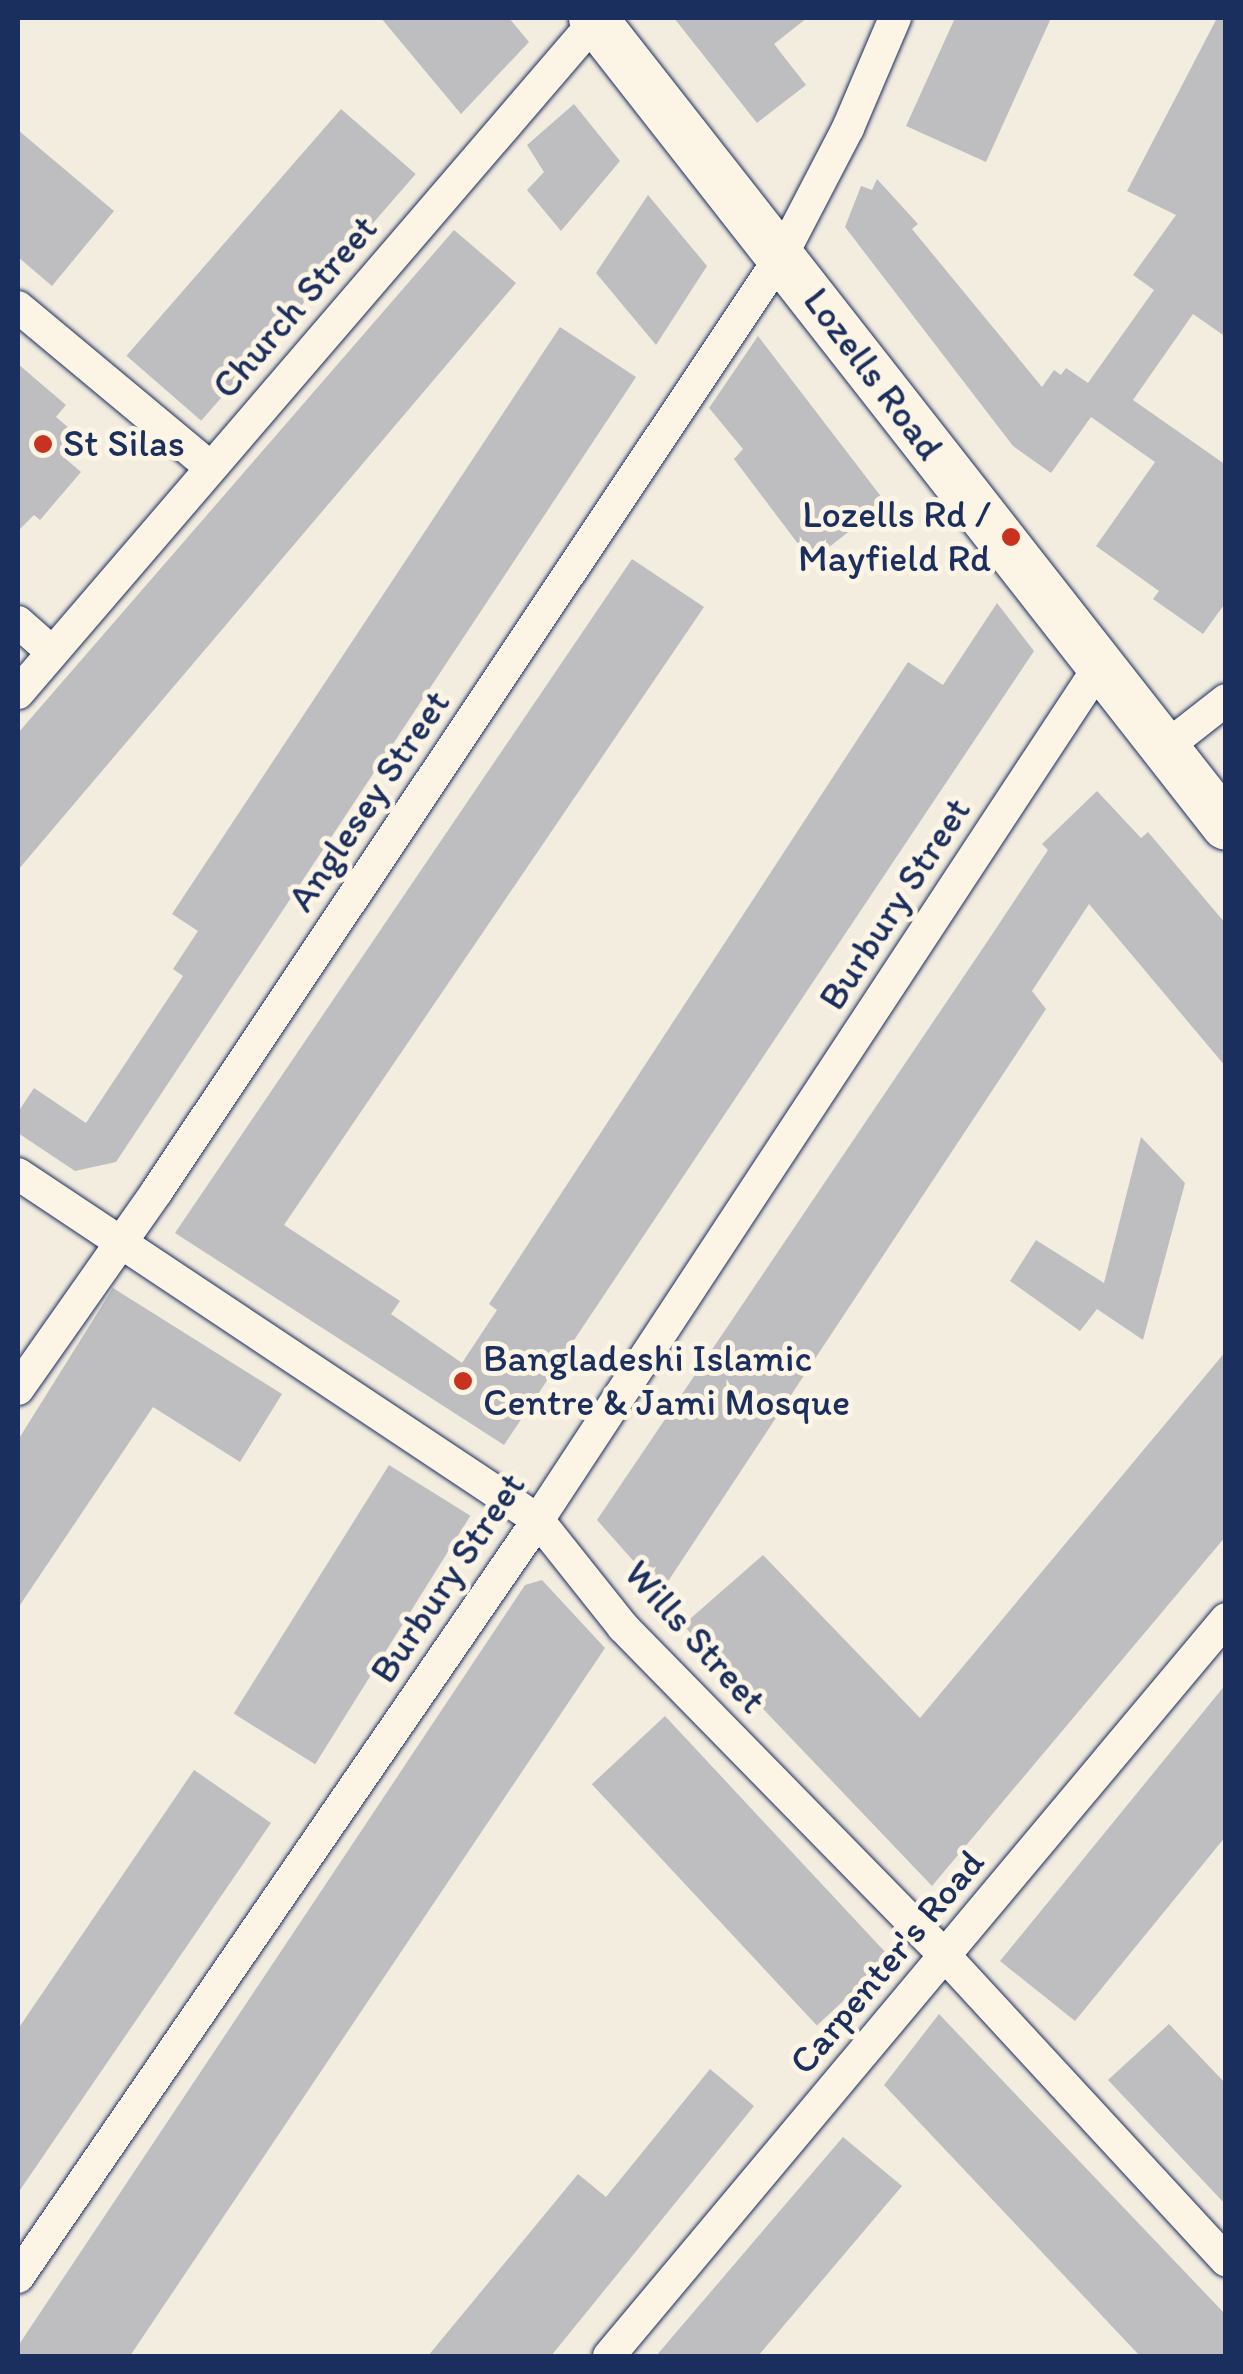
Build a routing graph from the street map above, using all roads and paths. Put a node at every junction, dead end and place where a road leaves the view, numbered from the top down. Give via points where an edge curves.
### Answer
1 (896, 18) edge
2 (594, 19) edge
3 (782, 254) junction
4 (18, 307) edge
5 (210, 467) junction
6 (18, 622) edge
7 (52, 652) junction
8 (1099, 666) junction
9 (18, 693) edge
10 (1226, 700) edge
11 (1166, 747) junction
12 (1226, 826) edge
13 (18, 1174) edge
14 (122, 1242) junction
15 (18, 1389) edge
16 (538, 1520) junction
17 (1226, 1619) edge
18 (946, 1957) junction
19 (1226, 2260) edge
20 (18, 2277) edge
21 (609, 2356) edge

1 - 3 street, Anglesey Street
2 - 3 main road, Lozells Road
2 - 5 street, Church Street
3 - 8 main road, Lozells Road
3 - 14 street, Anglesey Street
4 - 5 street
5 - 7 street, Church Street
6 - 7 street
7 - 9 street, Church Street
8 - 11 main road, Lozells Road
8 - 16 street, Burbury Street
10 - 11 street
11 - 12 main road, Lozells Road
13 - 14 street, Wills Street
14 - 15 street, Anglesey Street
14 - 16 street, Wills Street
16 - 18 street, Wills Street via 623,1627
16 - 20 street, Burbury Street
17 - 18 street, Carpenter's Road
18 - 19 street, Wills Street
18 - 21 street, Carpenter's Road

